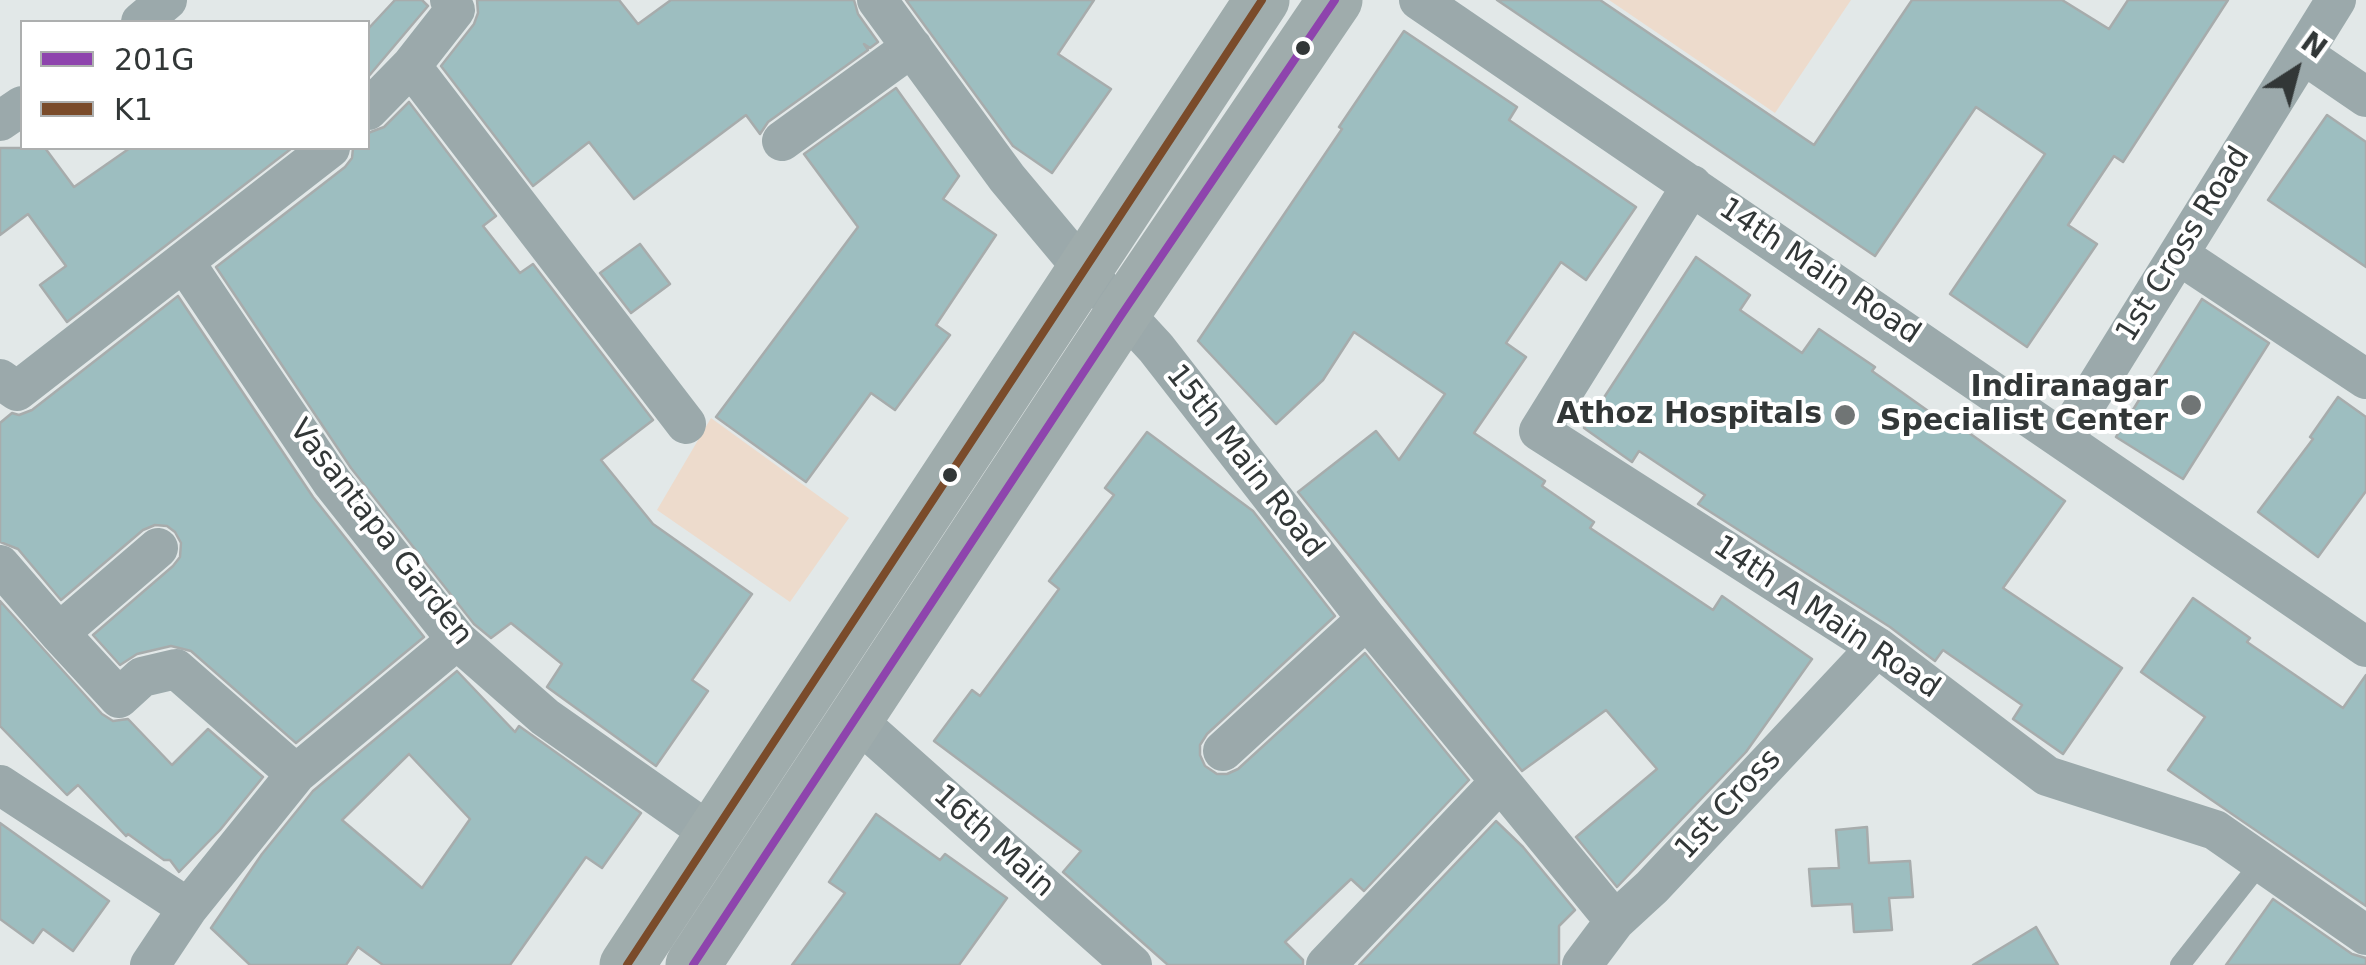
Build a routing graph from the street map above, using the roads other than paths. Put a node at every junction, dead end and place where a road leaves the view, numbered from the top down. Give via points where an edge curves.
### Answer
1 (167, 0) edge
2 (450, 0) edge
3 (877, 0) edge
4 (1262, 0) edge
5 (1335, 0) edge
6 (1419, 0) edge
7 (2336, 0) edge
8 (143, 20) edge
9 (912, 47) junction
10 (2304, 54) junction
11 (412, 66) junction
12 (2366, 97) edge
13 (370, 108) edge
14 (782, 142) dead end
15 (327, 150) edge
16 (1692, 185) junction
17 (2179, 255) junction
18 (185, 262) junction
19 (1083, 270) junction
20 (1122, 314) junction
21 (0, 380) edge
22 (2366, 380) edge
23 (686, 424) dead end
24 (2064, 440) junction
25 (158, 548) dead end
26 (0, 565) edge
27 (1367, 619) junction
28 (59, 633) junction
29 (457, 640) junction
30 (1878, 646) junction
31 (2366, 647) edge
32 (854, 718) junction
33 (1224, 752) dead end
34 (296, 774) junction
35 (1499, 783) junction
36 (0, 785) edge
37 (712, 835) junction
38 (2262, 861) junction
39 (188, 908) junction
40 (1615, 921) junction
41 (2366, 934) edge
42 (150, 965) edge
43 (627, 965) edge
44 (694, 965) edge
45 (1132, 965) edge
46 (1326, 965) edge
47 (1582, 965) edge
48 (2180, 965) edge

1 - 8 street
2 - 11 street via 455,10
3 - 9 street, 15th Main Road
4 - 19 main road
5 - 20 main road
6 - 16 street, 14th Main Road
7 - 10 street, 1st Cross Road
9 - 14 street
9 - 19 street, 15th Main Road
10 - 12 street
10 - 17 street, 1st Cross Road
11 - 13 street
11 - 23 street
15 - 18 street
16 - 24 street, 14th Main Road
16 - 30 street, 14th A Main Road via 1539,430
17 - 22 street
17 - 24 street, 1st Cross Road
18 - 21 street via 16,390
18 - 29 street, Vasantapa Garden via 332,482
19 - 20 street, 15th Main Road
19 - 37 main road
20 - 27 street, 15th Main Road via 1156,348
20 - 32 main road
24 - 31 street, 14th Main Road
25 - 28 street
26 - 28 street
27 - 33 street
27 - 35 street, 15th Main Road
28 - 34 street via 119,698 142,677 176,669
29 - 34 street
29 - 37 street, Vasantapa Garden via 546,717
30 - 38 street, 14th A Main Road via 2047,776 2215,830
30 - 40 street, 1st Cross
32 - 44 main road
32 - 45 street, 16th Main
34 - 39 street
35 - 40 street, 15th Main Road
35 - 46 street
36 - 39 street
37 - 43 main road
38 - 41 street, 14th A Main Road
38 - 48 lane
39 - 42 street
40 - 47 street, 1st Cross

